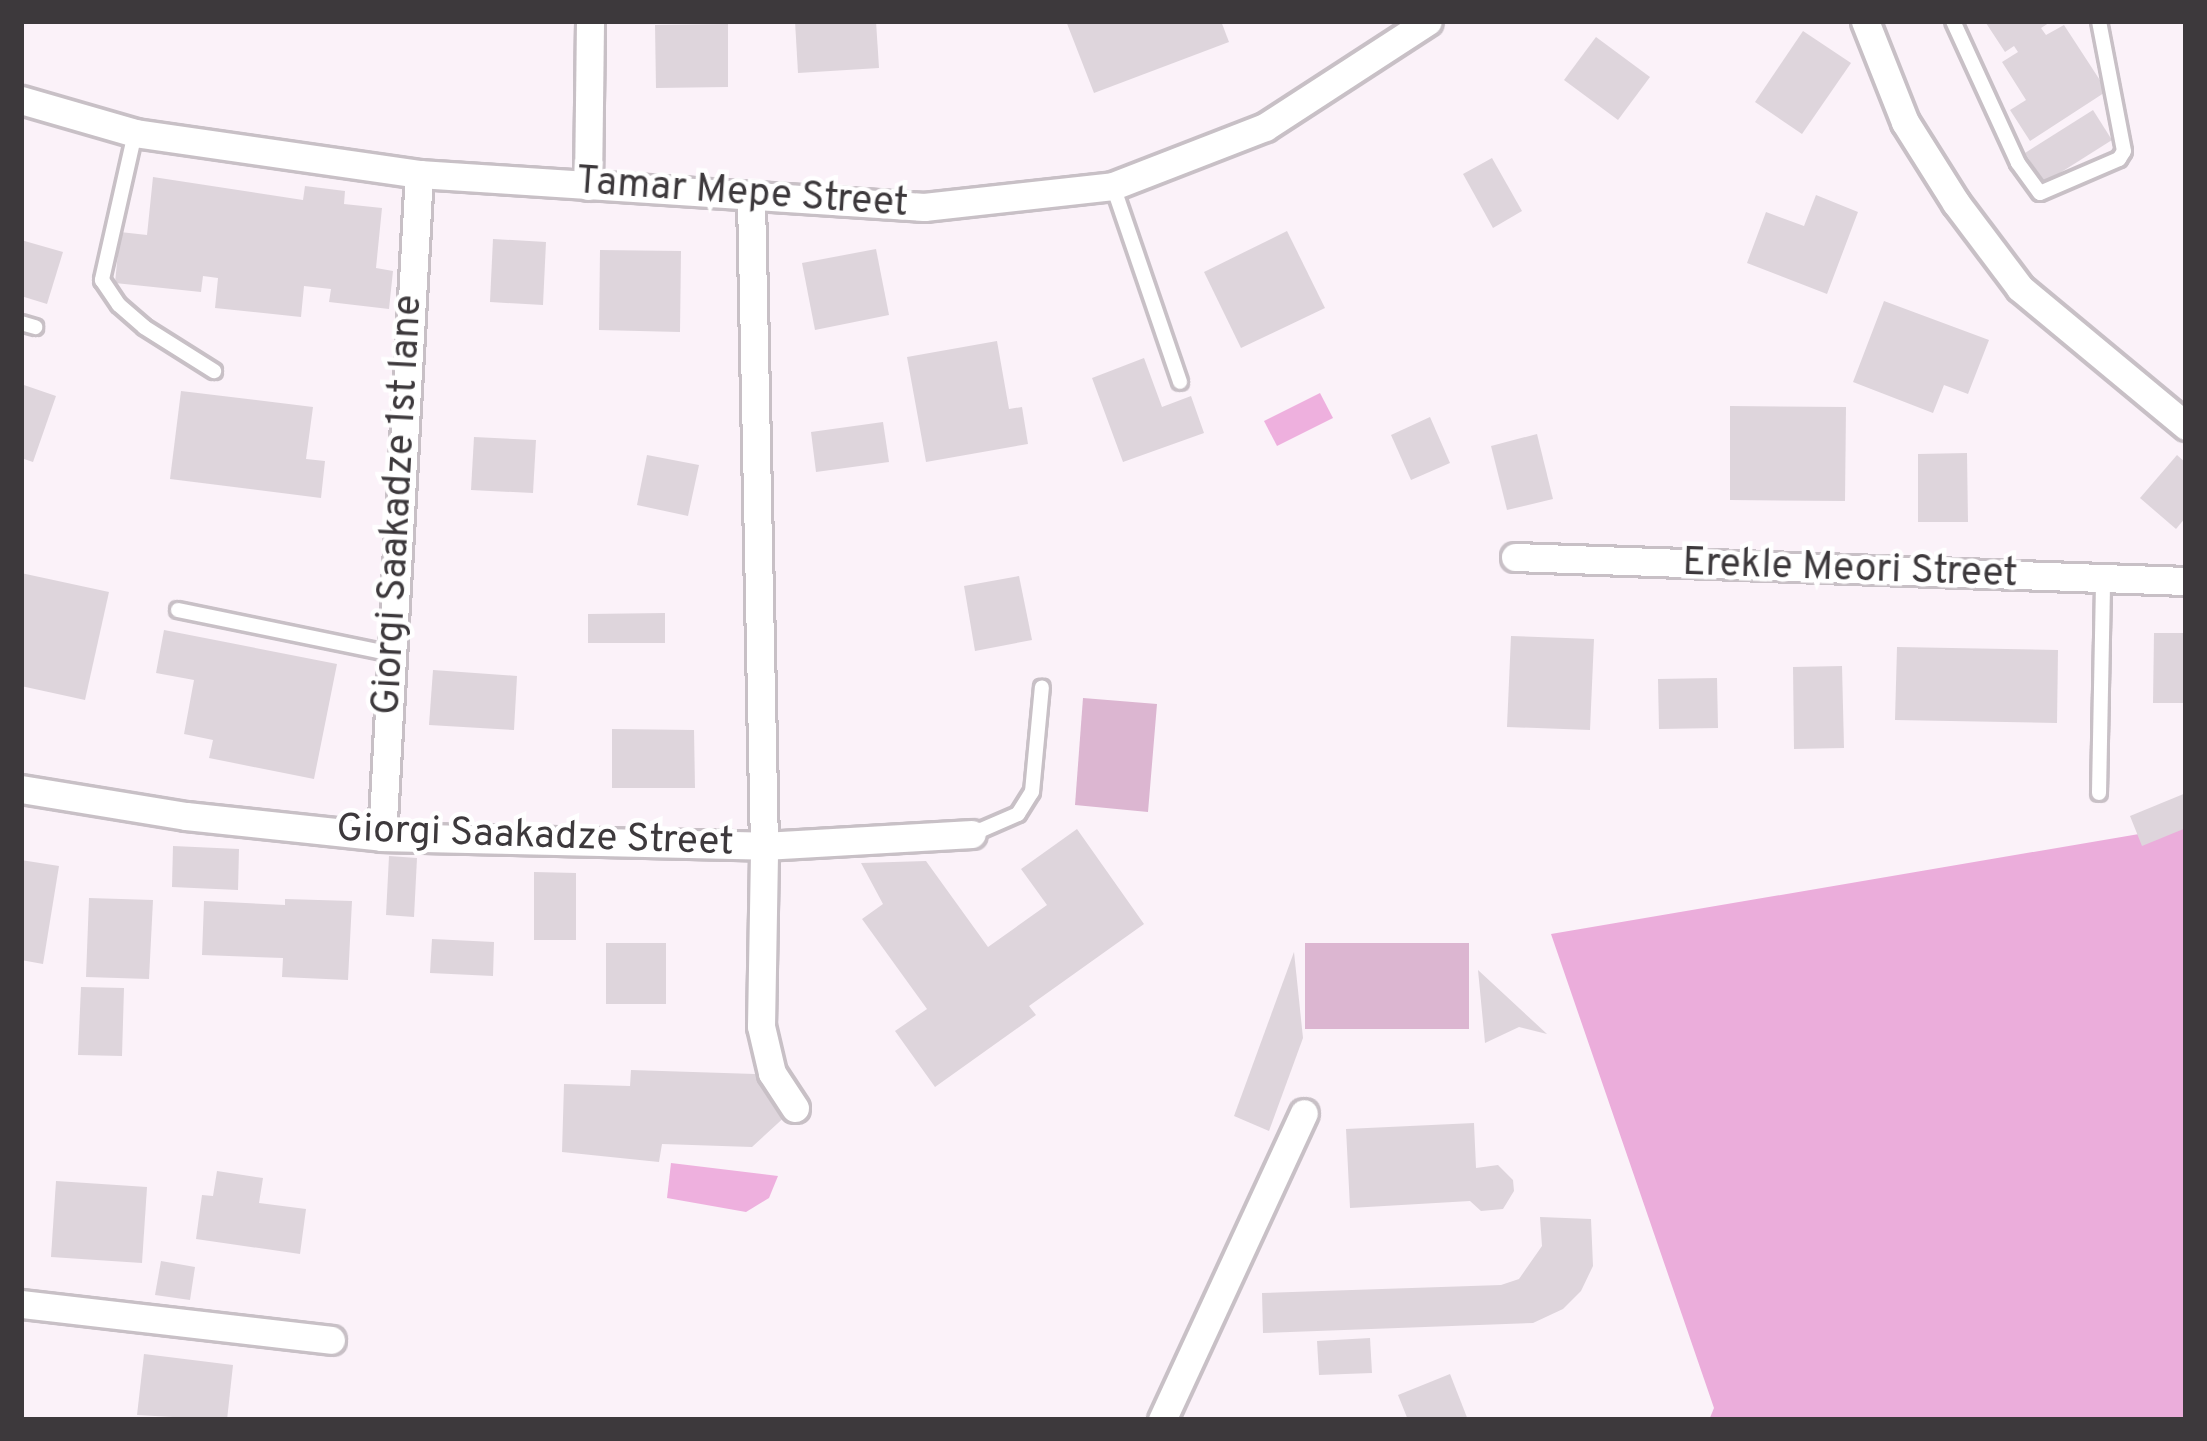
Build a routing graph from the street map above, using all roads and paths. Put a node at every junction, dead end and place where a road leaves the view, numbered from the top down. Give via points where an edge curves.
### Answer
1 (590, 21) edge
2 (1428, 21) edge
3 (1865, 21) edge
4 (1954, 21) edge
5 (2099, 21) edge
6 (21, 100) edge
7 (136, 133) junction
8 (418, 173) junction
9 (588, 186) junction
10 (1113, 186) junction
11 (751, 198) junction
12 (214, 371) dead end
13 (1180, 382) dead end
14 (2186, 426) edge
15 (1514, 557) dead end
16 (2186, 581) edge
17 (2103, 582) junction
18 (178, 610) dead end
19 (392, 654) junction
20 (1042, 687) dead end
21 (21, 789) edge
22 (2099, 793) dead end
23 (972, 834) joint
24 (382, 837) junction
25 (764, 845) junction
26 (795, 1108) dead end
27 (1304, 1113) dead end
28 (21, 1304) edge
29 (331, 1340) dead end
30 (1162, 1420) edge

1 - 9 street
2 - 10 street, Tamar Mepe Street via 1265,127
3 - 14 street via 1905,122 2020,288
4 - 5 lane via 2018,163 2040,193 2124,151
6 - 7 street, Tamar Mepe Street
7 - 8 street, Tamar Mepe Street
7 - 12 lane via 102,280 144,327
8 - 9 street, Tamar Mepe Street
8 - 19 street, Giorgi Saakadze 1st lane
9 - 11 street, Tamar Mepe Street
10 - 11 street, Tamar Mepe Street via 924,207
10 - 13 lane
11 - 25 street, Giorgi Saakadze Street
15 - 17 street, Erekle Meori Street
16 - 17 street, Erekle Meori Street
17 - 22 lane
18 - 19 lane
19 - 24 street, Giorgi Saakadze 1st lane
20 - 23 lane via 1032,792 1018,814
21 - 24 street, Giorgi Saakadze Street
23 - 25 street
24 - 25 street, Giorgi Saakadze Street
25 - 26 street via 761,1025 772,1073
27 - 30 street
28 - 29 street

